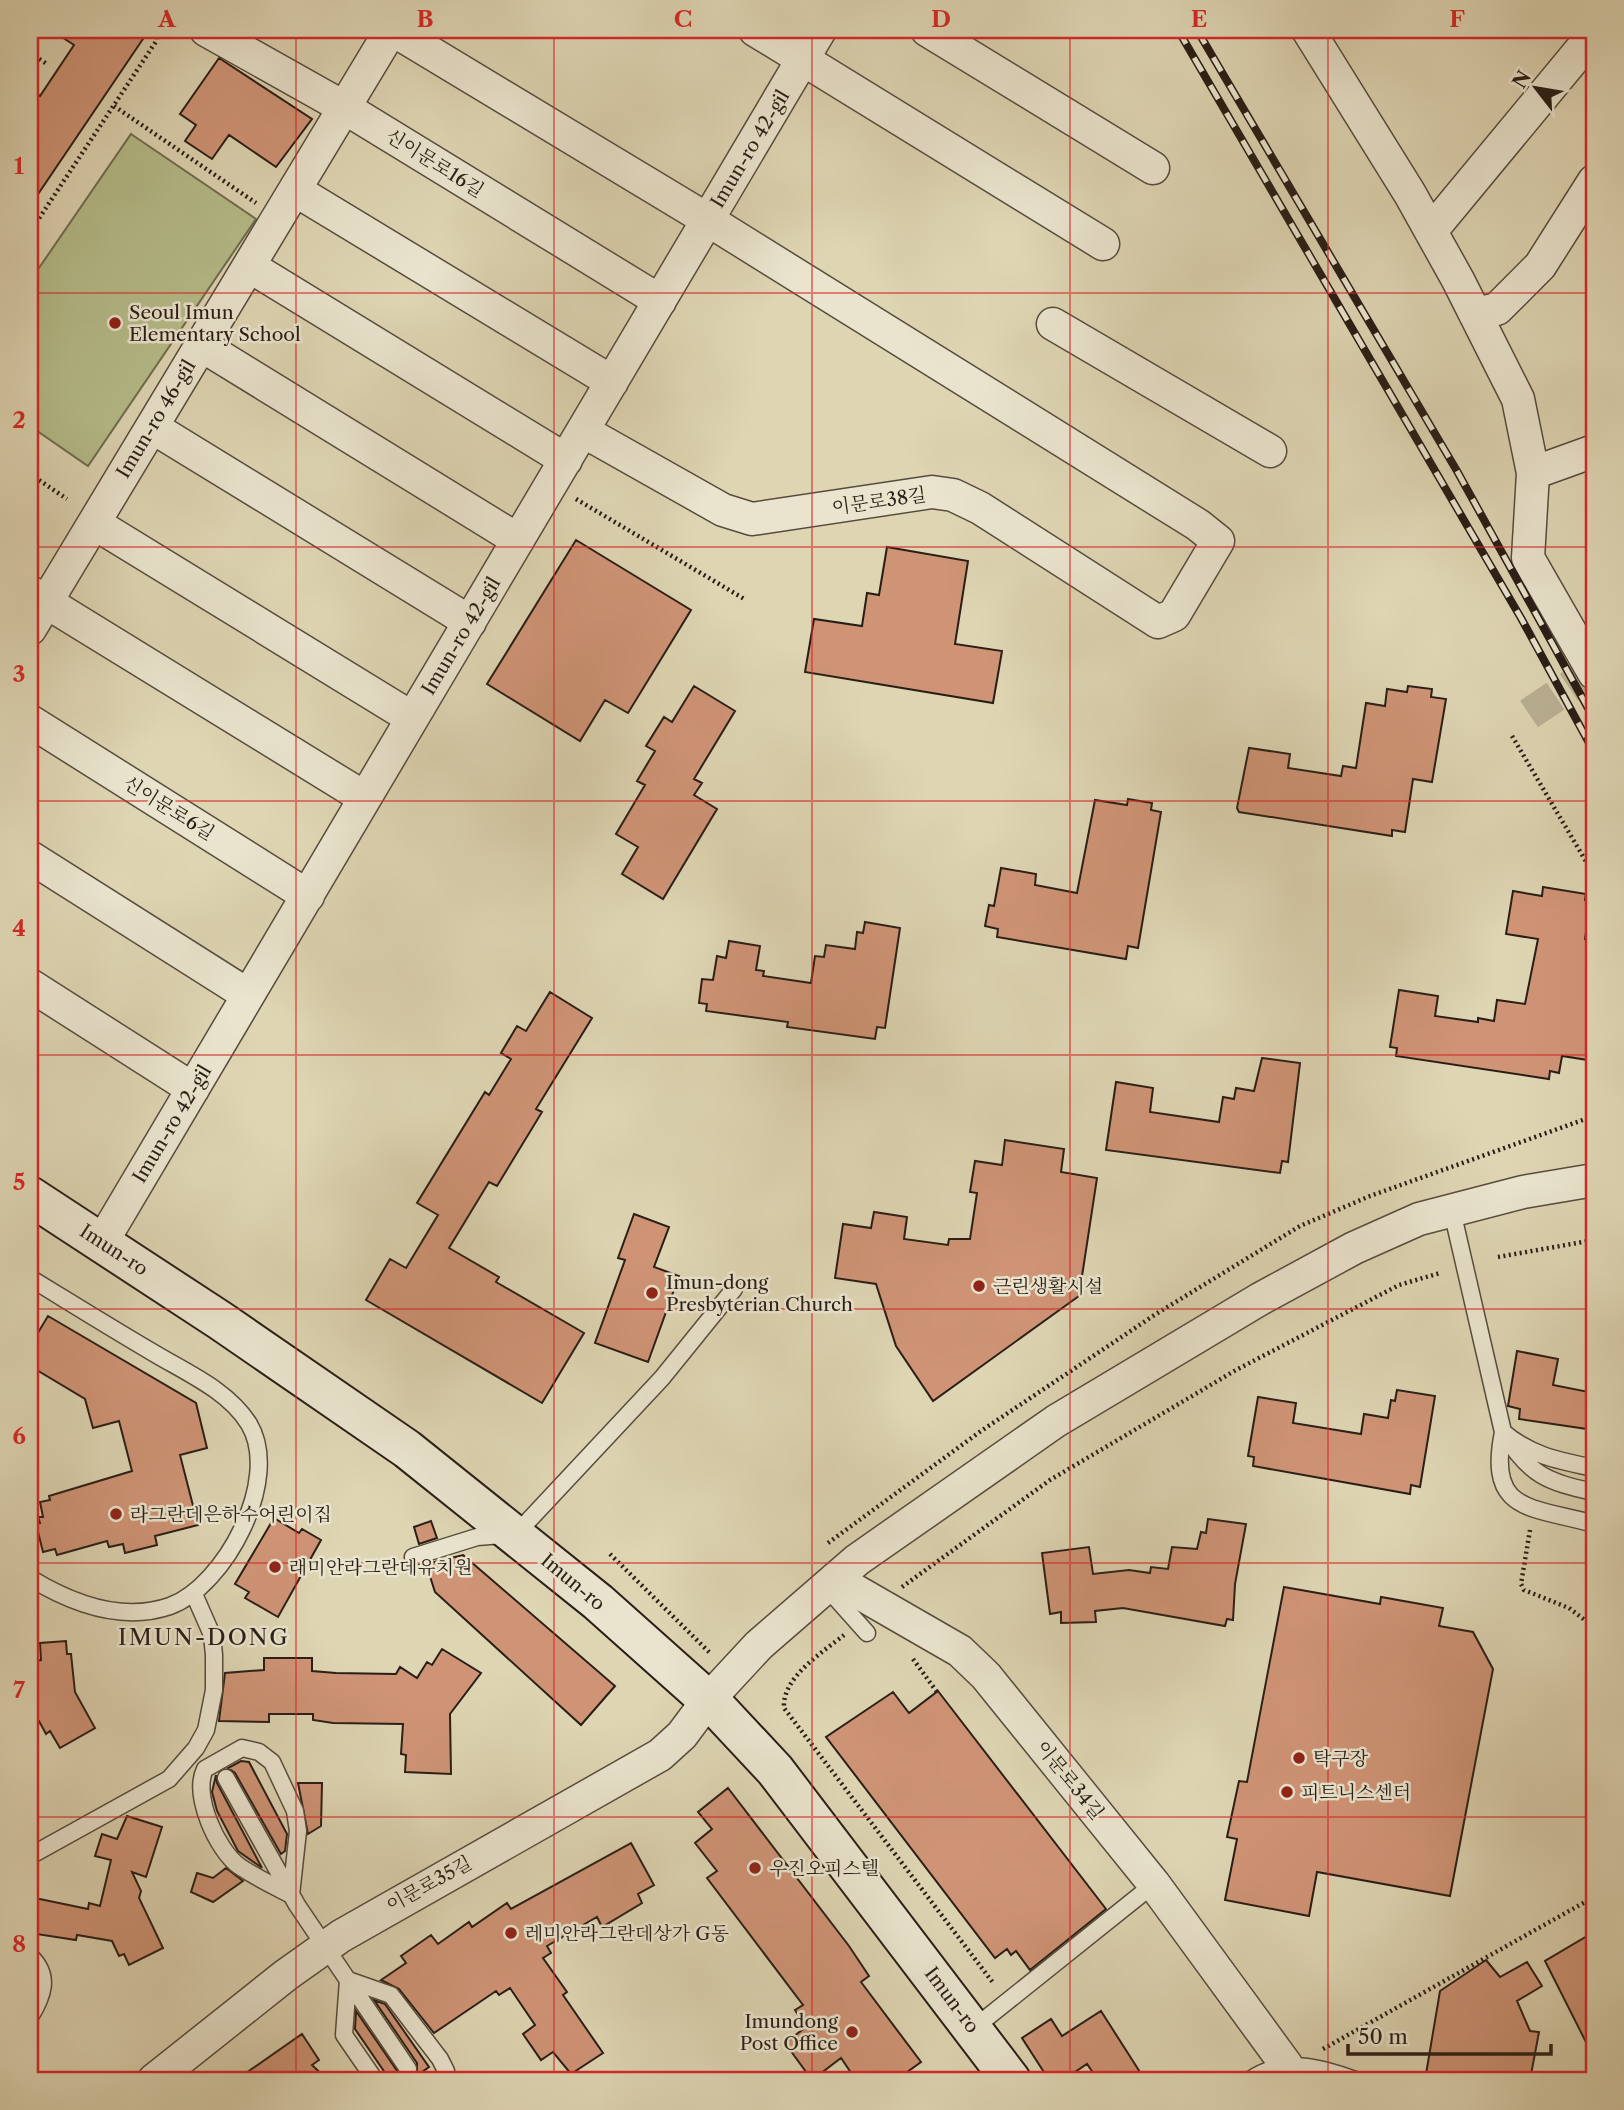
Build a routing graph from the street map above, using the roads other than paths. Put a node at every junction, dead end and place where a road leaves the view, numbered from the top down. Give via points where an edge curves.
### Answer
1 (206, 30) edge
2 (392, 30) edge
3 (755, 30) edge
4 (820, 30) edge
5 (927, 30) edge
6 (1308, 30) edge
7 (1594, 34) edge
8 (803, 59) junction
9 (345, 108) junction
10 (1153, 168) dead end
11 (1594, 181) edge
12 (295, 190) junction
13 (708, 220) junction
14 (1431, 231) junction
15 (1103, 244) dead end
16 (249, 266) junction
17 (660, 301) junction
18 (1475, 314) junction
19 (1053, 324) dead end
20 (201, 345) junction
21 (612, 382) junction
22 (152, 427) junction
23 (583, 431) junction
24 (1594, 451) edge
25 (1270, 452) dead end
26 (558, 472) junction
27 (1533, 474) junction
28 (94, 523) junction
29 (518, 540) junction
30 (38, 596) edge
31 (470, 622) junction
32 (30, 629) edge
33 (1594, 672) edge
34 (412, 718) junction
35 (30, 720) edge
36 (365, 798) junction
37 (30, 857) edge
38 (308, 895) junction
39 (30, 985) edge
40 (248, 995) junction
41 (193, 1089) junction
42 (1594, 1180) edge
43 (30, 1196) edge
44 (1452, 1211) junction
45 (102, 1242) junction
46 (30, 1279) edge
47 (734, 1289) dead end
48 (1503, 1432) junction
49 (1594, 1468) edge
50 (1594, 1492) edge
51 (1594, 1524) edge
52 (516, 1534) junction
53 (413, 1557) dead end
54 (30, 1578) edge
55 (831, 1583) junction
56 (194, 1594) junction
57 (708, 1700) junction
58 (226, 1778) dead end
59 (30, 1856) edge
60 (1154, 1884) junction
61 (291, 1895) junction
62 (325, 1947) junction
63 (30, 1956) edge
64 (348, 1980) junction
65 (30, 2017) edge
66 (974, 2028) junction
67 (1299, 2061) junction
68 (408, 2068) dead end
69 (154, 2080) edge
70 (375, 2080) edge
71 (446, 2080) edge
72 (1011, 2080) edge
73 (1250, 2080) edge
74 (1355, 2080) edge

1 - 9 street, 신이문로16길
2 - 9 street, Imun-ro 46-gil
2 - 13 street
3 - 8 street
4 - 8 street, Imun-ro 42-gil
5 - 10 street
6 - 14 street
7 - 14 street
8 - 13 street, Imun-ro 42-gil
8 - 15 street
9 - 12 street, Imun-ro 46-gil
9 - 17 street, 신이문로16길
11 - 18 street via 1540,266 1497,309
12 - 16 street, Imun-ro 46-gil
12 - 21 street
13 - 17 street, Imun-ro 42-gil
13 - 23 street, 이문로38길 via 1218,541 1174,615 1158,622 953,495 932,492 752,519 723,510
14 - 18 street
16 - 20 street, Imun-ro 46-gil
16 - 26 street
17 - 21 street, Imun-ro 42-gil
18 - 27 street via 1518,399
19 - 25 street
20 - 22 street, Imun-ro 46-gil
20 - 29 street
21 - 23 street, Imun-ro 42-gil
22 - 28 street, Imun-ro 46-gil
22 - 31 street
23 - 26 street, Imun-ro 42-gil
24 - 27 street
26 - 29 street, Imun-ro 42-gil
27 - 33 street via 1528,558
28 - 30 street, Imun-ro 46-gil
28 - 34 street
29 - 31 street, Imun-ro 42-gil
30 - 32 street, Imun-ro 46-gil
30 - 36 street
31 - 34 street, Imun-ro 42-gil
34 - 36 street, Imun-ro 42-gil
35 - 38 street, 신이문로6길
36 - 38 street, Imun-ro 42-gil
37 - 40 street
38 - 40 street, Imun-ro 42-gil
39 - 41 street
40 - 41 street, Imun-ro 42-gil
41 - 45 street, Imun-ro 42-gil
42 - 44 street, 이문로35길
43 - 45 main road, Imun-ro
44 - 48 lane
44 - 55 street, 이문로35길 via 1419,1219 1301,1275 1140,1369 970,1478
45 - 52 main road, Imun-ro via 337,1399
46 - 56 lane via 222,1394 250,1425 260,1466 252,1508 240,1533
47 - 52 lane via 656,1385
48 - 49 lane via 1548,1459
48 - 50 lane via 1536,1474
48 - 51 lane via 1498,1475 1508,1494 1527,1505
52 - 53 lane via 477,1537
52 - 57 main road, Imun-ro
54 - 56 lane via 94,1609 133,1611 169,1606
55 - 57 street, 이문로35길 via 759,1645
55 - 60 street, 이문로34길 via 869,1620 960,1651 986,1676
56 - 59 lane via 212,1635 214,1655 214,1690 206,1730 196,1748 169,1779
57 - 62 street, 이문로35길 via 660,1755
57 - 66 main road, Imun-ro via 775,1770
58 - 61 lane
60 - 66 lane
60 - 67 street, 이문로34길
61 - 61 lane via 298,1831 295,1811 272,1762 260,1752 242,1748 205,1769 199,1788 204,1811 237,1865
61 - 62 lane
62 - 64 lane
62 - 69 street, 이문로35길
63 - 65 lane via 40,1967 44,1989
64 - 68 lane
64 - 70 lane via 344,2035
64 - 71 lane via 391,1995 440,2059
66 - 72 main road, Imun-ro
67 - 73 lane
67 - 74 lane

